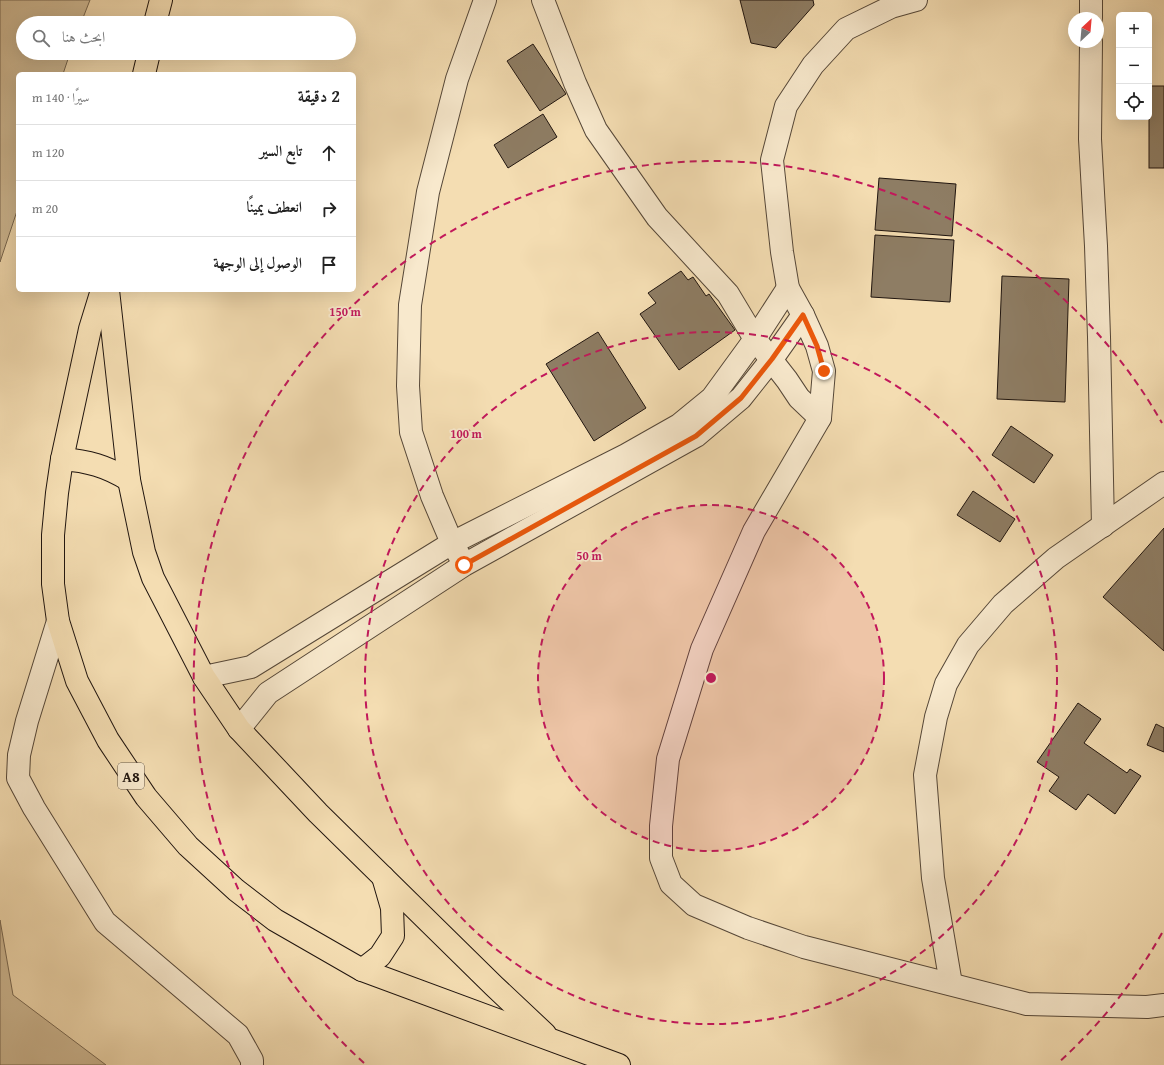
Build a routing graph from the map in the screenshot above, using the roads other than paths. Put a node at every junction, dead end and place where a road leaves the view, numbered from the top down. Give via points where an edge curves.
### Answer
1 (161, 0) edge
2 (485, 0) edge
3 (543, 0) edge
4 (916, 0) edge
5 (1091, 0) edge
6 (1091, 12) edge
7 (157, 16) edge
8 (1091, 48) edge
9 (147, 60) edge
10 (144, 72) edge
11 (788, 288) junction
12 (101, 292) edge
13 (108, 292) edge
14 (803, 315) junction
15 (755, 338) junction
16 (772, 359) junction
17 (820, 418) junction
18 (62, 459) junction
19 (630, 463) junction
20 (129, 480) junction
21 (1164, 483) edge
22 (1103, 526) junction
23 (452, 544) junction
24 (464, 565) junction
25 (58, 622) junction
26 (251, 667) junction
27 (204, 677) junction
28 (268, 693) junction
29 (239, 729) junction
30 (9, 774) edge
31 (382, 875) junction
32 (362, 970) junction
33 (951, 984) junction
34 (1164, 1005) edge
35 (553, 1042) junction
36 (252, 1065) edge
37 (619, 1065) edge

1 - 7 highway
2 - 23 street via 457,79 428,192 410,304 408,386 411,432 432,496
3 - 15 street via 596,130 657,217 728,294
4 - 11 street via 891,7 846,29 812,66 786,106 772,160
5 - 6 street
8 - 22 street via 1090,138 1098,306
9 - 10 highway
11 - 14 street
11 - 15 street
12 - 18 highway, A8 via 90,329
13 - 20 highway
14 - 16 street
14 - 17 street via 817,346 824,371
15 - 16 street
15 - 19 street via 712,398
16 - 17 street via 799,398
16 - 19 street via 741,398 696,436
17 - 33 street via 754,531 702,649 668,759 661,826 661,858 671,884 694,905 748,928 804,947
18 - 20 highway via 97,464
18 - 25 highway, A8 via 53,535 53,584
19 - 23 street
19 - 24 street
20 - 27 highway via 143,546 153,578
21 - 22 street
22 - 33 street via 1056,558 1003,604 968,645 946,684 936,716 925,775 933,878
23 - 24 street
23 - 26 street
24 - 28 street
25 - 30 street via 19,755
25 - 32 highway, A8 via 77,681 108,740 146,797 188,846 236,890 275,920
26 - 27 street
26 - 28 street
27 - 29 highway
28 - 29 street
29 - 31 highway via 318,813
30 - 36 street via 34,808 105,922 238,1035 252,1060
31 - 32 highway via 392,908 393,936 380,956
31 - 35 highway
32 - 35 highway, A8
33 - 34 street via 1028,1004
35 - 37 highway, A8

